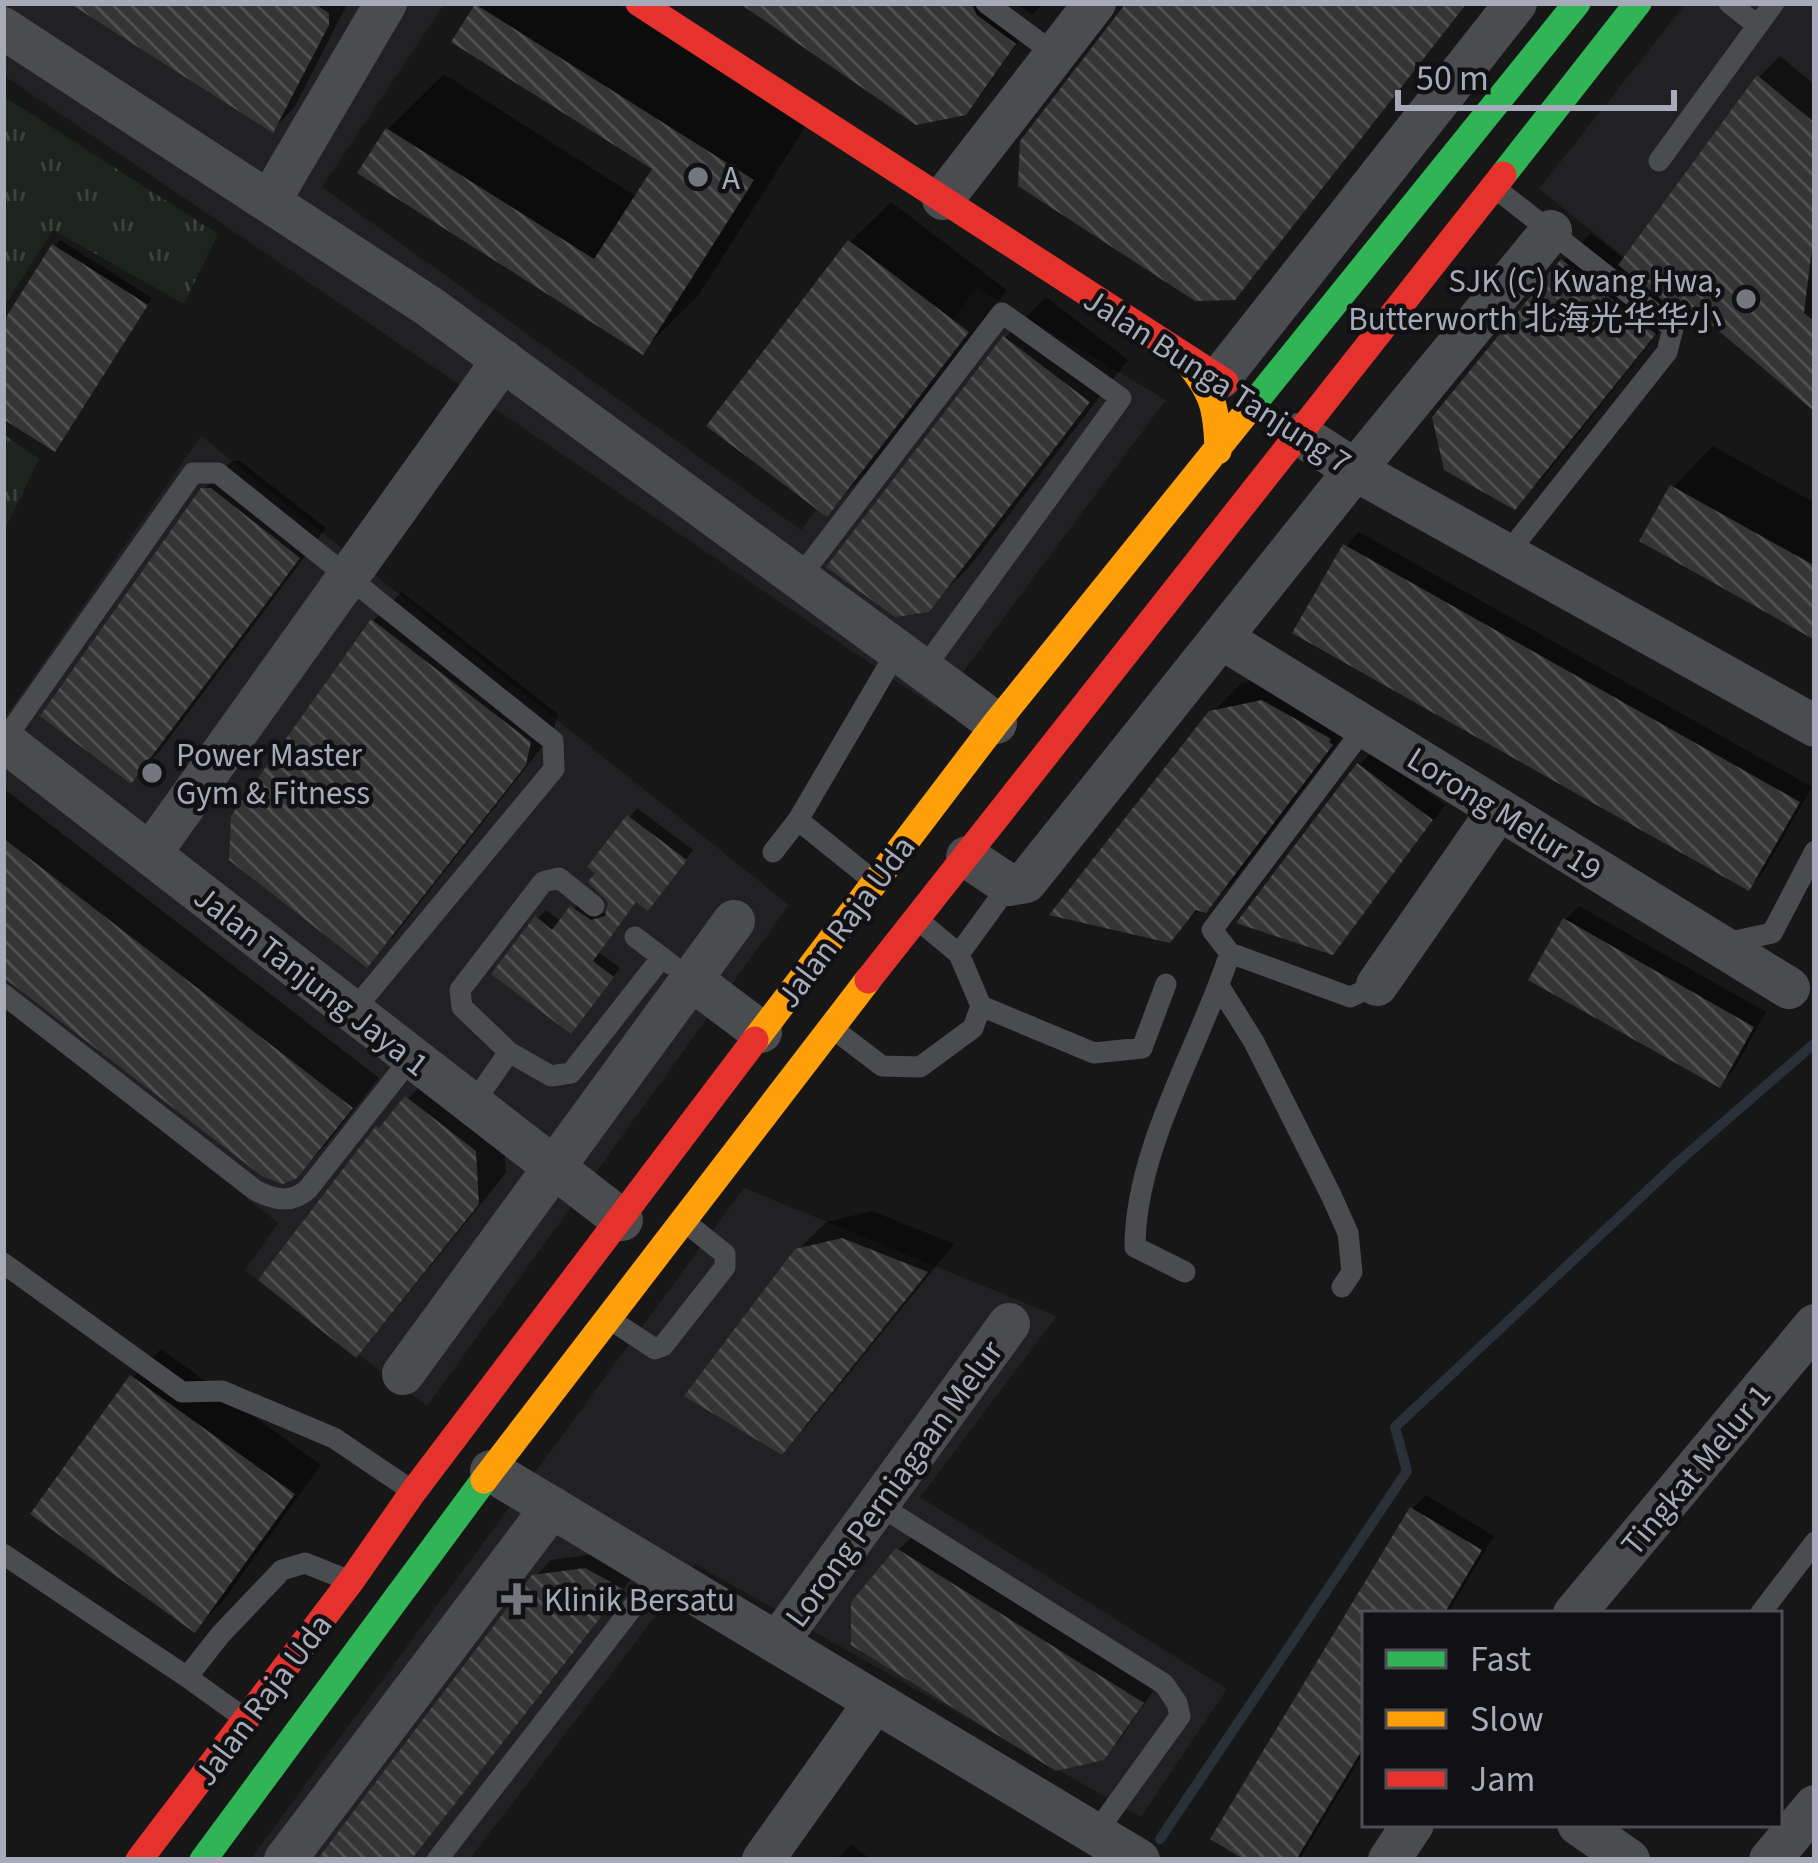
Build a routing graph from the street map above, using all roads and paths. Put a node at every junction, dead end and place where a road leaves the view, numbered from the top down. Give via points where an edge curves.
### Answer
1 (386, 3) edge
2 (639, 3) edge
3 (986, 3) edge
4 (1095, 3) edge
5 (1577, 3) edge
6 (1639, 3) edge
7 (1729, 3) edge
8 (1774, 3) edge
9 (1508, 6) edge
10 (680, 14) edge
11 (1756, 25) junction
12 (3, 28) edge
13 (1055, 54) junction
14 (1659, 161) dead end
15 (1494, 188) junction
16 (943, 199) junction
17 (269, 202) junction
18 (1551, 231) junction
19 (1324, 319) junction
20 (1367, 348) junction
21 (503, 360) junction
22 (1203, 368) junction
23 (1255, 405) junction
24 (1299, 434) junction
25 (1218, 451) junction
26 (1355, 470) junction
27 (1507, 554) junction
28 (348, 576) junction
29 (799, 578) junction
30 (1221, 638) junction
31 (910, 660) junction
32 (996, 724) junction
33 (1815, 726) edge
34 (1365, 727) junction
35 (3, 741) edge
36 (1498, 809) junction
37 (798, 820) junction
38 (1815, 851) edge
39 (773, 852) dead end
40 (150, 854) junction
41 (967, 857) junction
42 (875, 882) junction
43 (1017, 884) junction
44 (594, 906) dead end
45 (918, 919) junction
46 (734, 921) dead end
47 (635, 937) dead end
48 (1719, 945) junction
49 (1230, 953) junction
50 (959, 954) junction
51 (677, 968) junction
52 (1166, 984) dead end
53 (1377, 985) joint
54 (1220, 986) junction
55 (1789, 988) dead end
56 (3, 994) edge
57 (981, 1006) junction
58 (353, 1011) junction
59 (831, 1027) junction
60 (761, 1032) junction
61 (508, 1052) junction
62 (412, 1057) junction
63 (472, 1104) junction
64 (554, 1167) junction
65 (622, 1220) junction
66 (685, 1221) junction
67 (3, 1263) edge
68 (1185, 1272) dead end
69 (1342, 1287) dead end
70 (610, 1319) junction
71 (1009, 1324) dead end
72 (1810, 1340) edge
73 (403, 1374) dead end
74 (491, 1471) junction
75 (413, 1492) junction
76 (877, 1504) junction
77 (552, 1507) junction
78 (1815, 1542) edge
79 (3, 1554) edge
80 (659, 1572) junction
81 (351, 1581) junction
82 (1577, 1611) edge
83 (1762, 1611) edge
84 (777, 1642) junction
85 (187, 1677) junction
86 (875, 1702) junction
87 (246, 1719) junction
88 (1815, 1806) edge
89 (1411, 1827) edge
90 (1589, 1827) edge
91 (1095, 1834) junction
92 (139, 1860) edge
93 (203, 1860) edge
94 (285, 1860) edge
95 (436, 1860) edge
96 (763, 1860) edge
97 (1138, 1860) edge
98 (1389, 1860) edge
99 (1629, 1860) edge
100 (1770, 1860) edge

1 - 17 street
2 - 10 main road, Jalan Bunga Tanjung 7
3 - 13 lane
4 - 13 street
5 - 19 main road, Jalan Raja Uda
6 - 15 main road, Jalan Raja Uda
7 - 11 lane
8 - 11 lane
9 - 22 street
10 - 16 main road, Jalan Bunga Tanjung 7
11 - 14 lane
12 - 17 street
13 - 16 street
15 - 18 lane
15 - 20 main road, Jalan Raja Uda
16 - 22 main road, Jalan Bunga Tanjung 7
17 - 21 street
18 - 26 street
18 - 27 lane via 1673,328 1667,352
19 - 20 main road via 1332,337
19 - 23 main road, Jalan Raja Uda
20 - 24 main road, Jalan Raja Uda
21 - 28 street
21 - 29 street
22 - 23 main road, Jalan Bunga Tanjung 7
22 - 25 main road
23 - 24 main road, Jalan Bunga Tanjung 7
23 - 25 main road, Jalan Raja Uda
24 - 26 street, Jalan Bunga Tanjung 7
24 - 41 main road, Jalan Raja Uda
25 - 32 main road, Jalan Raja Uda
26 - 27 street, Jalan Bunga Tanjung 7
26 - 30 street
27 - 33 street, Jalan Bunga Tanjung 7
28 - 35 lane via 218,473 193,473
28 - 40 street
28 - 58 lane via 553,741 554,769
29 - 31 street
29 - 31 lane via 1002,313 1121,398
30 - 34 street, Lorong Melur 19
30 - 43 street
31 - 32 street
31 - 37 lane
32 - 42 main road, Jalan Raja Uda
34 - 36 street, Lorong Melur 19
34 - 49 lane via 1212,930
35 - 40 street, Jalan Tanjung Jaya 1
36 - 48 street, Lorong Melur 19
36 - 53 street
37 - 39 lane
37 - 42 lane
38 - 48 lane via 1772,932
40 - 58 street, Jalan Tanjung Jaya 1
41 - 43 street
41 - 45 main road, Jalan Raja Uda
42 - 60 main road, Jalan Raja Uda
43 - 50 lane
44 - 61 lane via 559,878 543,882 460,990 462,1007
45 - 50 lane
45 - 59 main road, Jalan Raja Uda
46 - 51 street
47 - 51 lane
48 - 55 street, Lorong Melur 19
49 - 53 lane via 1350,997
49 - 54 lane
50 - 57 lane
51 - 60 street
51 - 61 lane via 571,1073 551,1076
51 - 64 street
52 - 57 lane via 1142,1048 1094,1053
54 - 68 lane via 1135,1212 1135,1246
54 - 69 lane via 1348,1233 1352,1272
56 - 62 lane via 270,1198 300,1197
57 - 59 lane via 973,1028 920,1067 882,1066
58 - 62 street, Jalan Tanjung Jaya 1
59 - 66 main road, Jalan Raja Uda
60 - 65 main road, Jalan Raja Uda
61 - 63 lane
62 - 63 street, Jalan Tanjung Jaya 1
63 - 64 street, Jalan Tanjung Jaya 1
64 - 65 street, Jalan Tanjung Jaya 1
64 - 73 street
65 - 75 main road, Jalan Raja Uda
66 - 70 main road, Jalan Raja Uda
66 - 70 lane via 725,1254 725,1267 663,1346 655,1349
67 - 75 lane via 182,1392 223,1391 334,1438
70 - 74 main road, Jalan Raja Uda
71 - 76 street, Lorong Perniagaan Melur
72 - 82 street, Tingkat Melur 1
74 - 77 street, Lorong Perniagaan Melur
74 - 93 main road, Jalan Raja Uda
75 - 81 main road, Jalan Raja Uda
76 - 84 street, Lorong Perniagaan Melur
76 - 91 lane via 1164,1684 1177,1703 1180,1716
77 - 80 street, Lorong Perniagaan Melur
77 - 94 street
78 - 83 lane
79 - 85 lane
80 - 84 street, Lorong Perniagaan Melur
80 - 95 lane
81 - 85 lane via 305,1563 282,1570
81 - 87 main road, Jalan Raja Uda
84 - 86 street, Lorong Perniagaan Melur
85 - 87 lane
86 - 91 street, Lorong Perniagaan Melur
86 - 96 street
87 - 92 main road, Jalan Raja Uda
88 - 100 street
89 - 98 street
90 - 99 street
91 - 97 street, Lorong Perniagaan Melur

